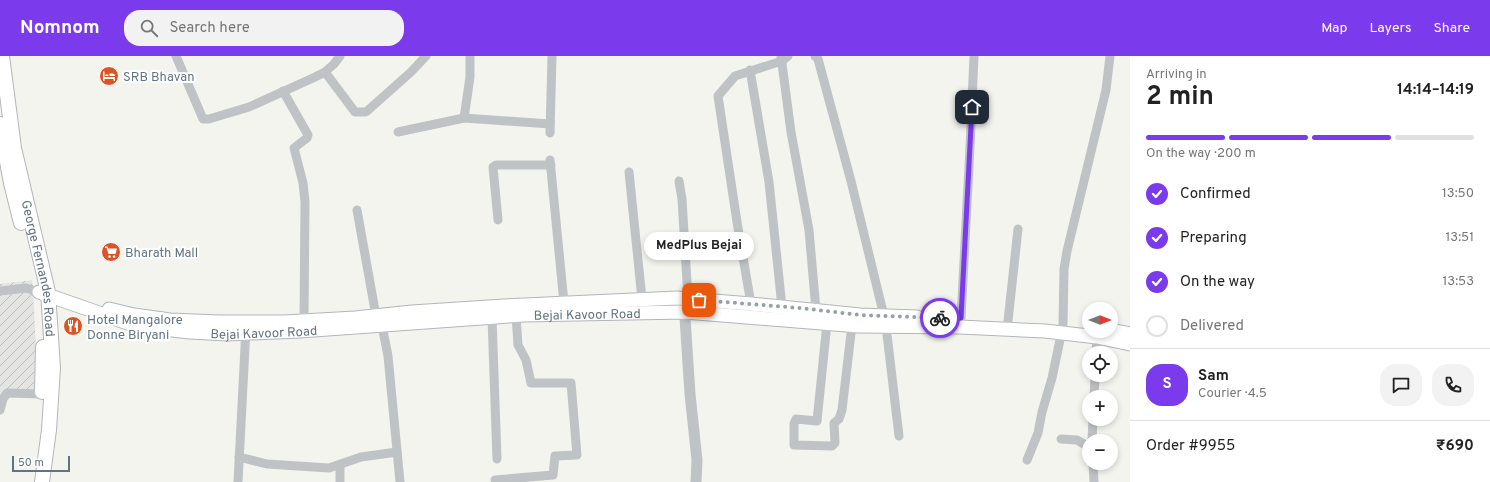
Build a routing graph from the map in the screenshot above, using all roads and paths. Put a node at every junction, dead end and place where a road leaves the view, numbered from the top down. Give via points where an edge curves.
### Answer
1 (2, 56) edge
2 (340, 56) edge
3 (426, 56) edge
4 (470, 56) edge
5 (552, 56) edge
6 (974, 56) edge
7 (1110, 56) edge
8 (179, 57) edge
9 (818, 57) edge
10 (784, 58) edge
11 (750, 70) junction
12 (325, 72) junction
13 (283, 91) junction
14 (464, 118) junction
15 (0, 124) edge
16 (398, 132) dead end
17 (629, 172) dead end
18 (679, 181) dead end
19 (357, 210) dead end
20 (498, 220) dead end
21 (1018, 229) dead end
22 (40, 289) junction
23 (0, 291) edge
24 (642, 300) junction
25 (564, 303) junction
26 (685, 303) junction
27 (751, 304) junction
28 (782, 307) junction
29 (816, 310) junction
30 (516, 316) junction
31 (492, 318) junction
32 (961, 318) junction
33 (304, 321) junction
34 (379, 321) junction
35 (1008, 321) junction
36 (827, 323) junction
37 (886, 324) junction
38 (852, 325) junction
39 (246, 328) junction
40 (1065, 329) junction
41 (1082, 331) edge
42 (1118, 331) edge
43 (1130, 334) edge
44 (1112, 338) edge
45 (1130, 344) edge
46 (42, 394) junction
47 (0, 410) edge
48 (817, 421) junction
49 (834, 423) junction
50 (899, 436) dead end
51 (1062, 439) dead end
52 (1082, 443) edge
53 (397, 452) junction
54 (239, 457) junction
55 (497, 459) dead end
56 (1027, 460) dead end
57 (340, 465) junction
58 (1093, 470) edge
59 (495, 480) dead end
60 (35, 482) edge
61 (42, 482) edge
62 (238, 482) edge
63 (340, 482) edge
64 (400, 482) edge
65 (696, 482) edge
66 (1094, 482) edge

1 - 22 main road, George Fernandes Road via 14,148
2 - 12 street
3 - 12 street via 366,112 355,112
4 - 14 street via 470,77
5 - 14 street via 550,128
6 - 32 street
7 - 40 street via 1106,90 1064,269
8 - 13 street via 203,119 249,107
9 - 37 street
10 - 11 street
10 - 29 street via 791,132 809,230
11 - 27 street via 735,76 718,96
11 - 28 street via 769,182
12 - 13 street
13 - 33 street via 308,135 294,148 303,182 305,202
14 - 16 street
15 - 22 main road, George Fernandes Road via 11,183
17 - 24 street
18 - 26 street via 682,199
19 - 34 street
20 - 25 street via 493,167 551,163
21 - 35 street
22 - 23 street
22 - 39 main road, Bejai Kavoor Road via 134,315
22 - 46 main road, George Fernandes Road via 44,348
22 - 61 main road, George Fernandes Road via 53,368
24 - 25 main road, Bejai Kavoor Road
24 - 26 main road, Bejai Kavoor Road
25 - 34 main road, Bejai Kavoor Road via 460,308
26 - 27 main road, Bejai Kavoor Road
26 - 30 main road, Bejai Kavoor Road
26 - 36 main road, Bejai Kavoor Road
26 - 65 street via 697,460
27 - 28 main road, Bejai Kavoor Road
28 - 29 main road, Bejai Kavoor Road
29 - 37 main road, Bejai Kavoor Road via 860,315
30 - 31 main road, Bejai Kavoor Road
30 - 59 street via 518,345 526,360 531,383 571,383 577,456 555,456 552,475
31 - 34 main road, Bejai Kavoor Road
31 - 55 street
32 - 35 main road, Bejai Kavoor Road
32 - 37 main road, Bejai Kavoor Road
33 - 34 main road, Bejai Kavoor Road
33 - 39 main road, Bejai Kavoor Road
34 - 39 main road, Bejai Kavoor Road
34 - 53 street via 388,356
35 - 40 main road, Bejai Kavoor Road
36 - 38 main road, Bejai Kavoor Road
36 - 48 street
37 - 38 main road, Bejai Kavoor Road
37 - 40 main road, Bejai Kavoor Road
37 - 50 street
38 - 49 street via 842,410 839,419
39 - 54 street
40 - 41 main road, Bejai Kavoor Road
40 - 56 street via 1061,335 1038,433
42 - 43 main road
44 - 45 main road, Bejai Kavoor Road
46 - 47 street via 7,393
46 - 60 main road, George Fernandes Road via 41,435
48 - 49 street
48 - 49 street via 796,419 794,445 834,445
51 - 52 street
53 - 57 street via 361,458
53 - 64 street
54 - 57 street via 267,464 328,468
54 - 62 street
57 - 63 street
58 - 66 street

